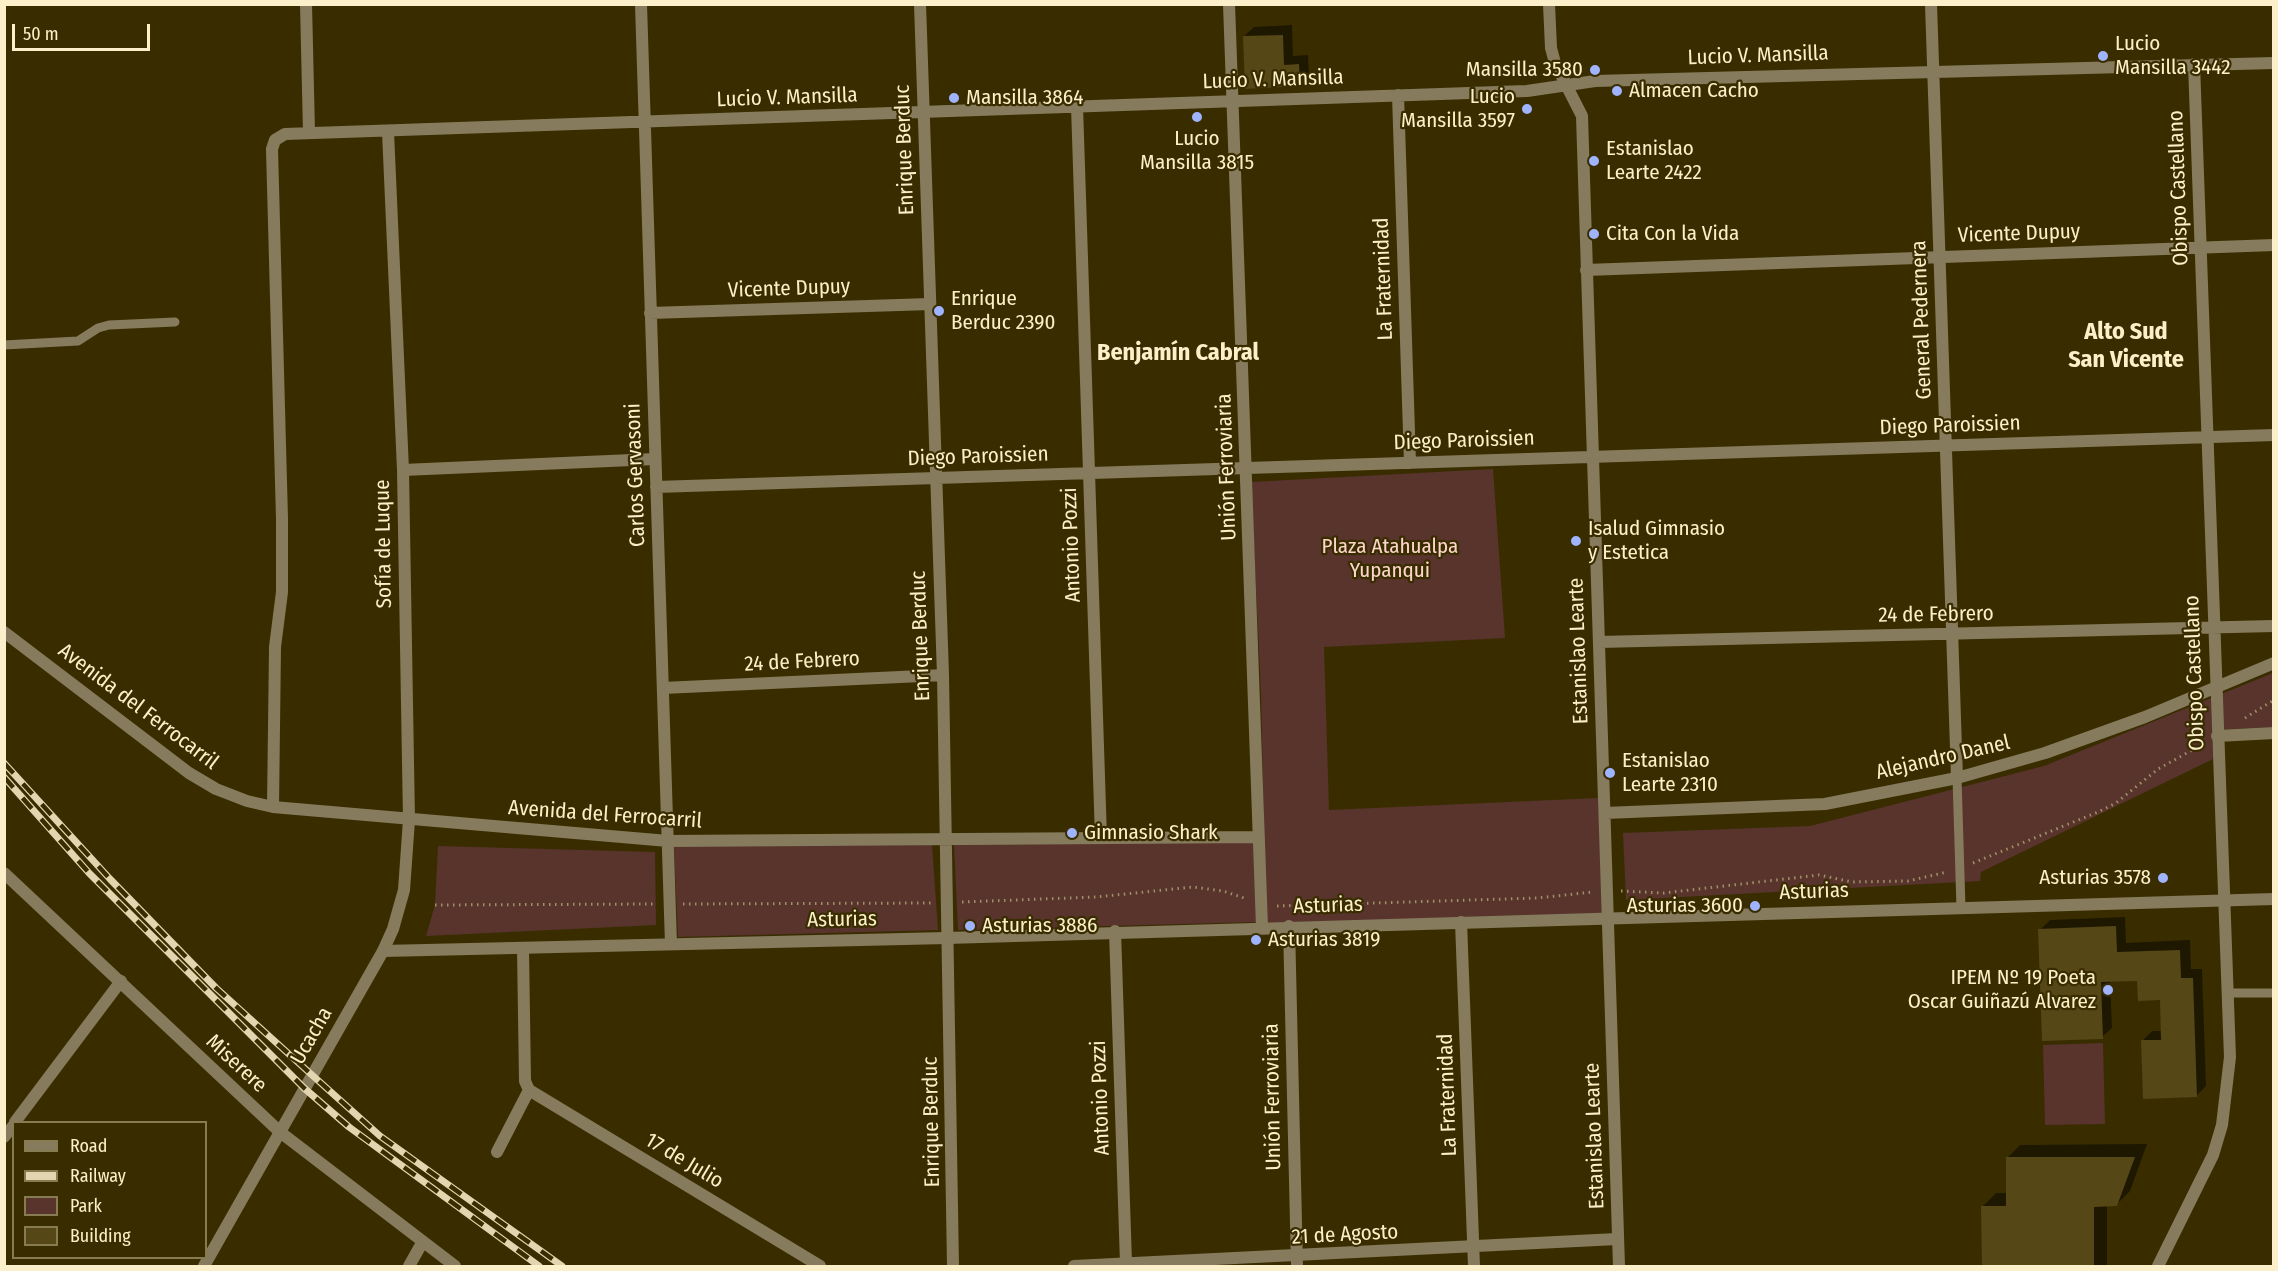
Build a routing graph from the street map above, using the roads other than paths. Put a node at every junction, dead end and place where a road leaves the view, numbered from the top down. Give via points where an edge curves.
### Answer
1 (306, 4) edge
2 (640, 4) edge
3 (920, 4) edge
4 (1229, 4) edge
5 (1549, 4) edge
6 (1931, 4) edge
7 (2274, 63) edge
8 (2194, 64) junction
9 (1933, 70) junction
10 (1566, 85) junction
11 (1398, 95) junction
12 (1231, 100) junction
13 (1077, 106) junction
14 (924, 111) junction
15 (645, 123) junction
16 (309, 132) junction
17 (388, 132) junction
18 (2274, 245) edge
19 (2200, 248) junction
20 (1940, 257) junction
21 (1586, 270) junction
22 (930, 304) junction
23 (650, 313) junction
24 (175, 322) dead end
25 (4, 345) edge
26 (2274, 435) edge
27 (2207, 437) junction
28 (1946, 446) junction
29 (1592, 457) junction
30 (655, 459) junction
31 (1410, 463) junction
32 (1246, 468) junction
33 (403, 470) junction
34 (1089, 473) junction
35 (936, 478) junction
36 (656, 487) junction
37 (2274, 626) edge
38 (2213, 629) junction
39 (4, 632) edge
40 (1952, 634) junction
41 (1599, 642) junction
42 (2274, 663) edge
43 (942, 675) junction
44 (2215, 687) junction
45 (663, 688) junction
46 (2274, 733) edge
47 (2217, 736) junction
48 (1957, 778) junction
49 (273, 807) junction
50 (1605, 813) junction
51 (409, 820) junction
52 (1259, 837) junction
53 (1101, 838) junction
54 (944, 840) junction
55 (668, 841) junction
56 (4, 873) edge
57 (2274, 899) edge
58 (2223, 901) junction
59 (1961, 908) junction
60 (1607, 918) junction
61 (1461, 922) junction
62 (1289, 926) junction
63 (1262, 927) junction
64 (1115, 931) junction
65 (948, 938) junction
66 (671, 944) junction
67 (523, 949) junction
68 (383, 951) junction
69 (121, 981) junction
70 (2227, 993) junction
71 (2274, 993) edge
72 (529, 1090) junction
73 (16, 1121) edge
74 (280, 1132) junction
75 (497, 1152) dead end
76 (1617, 1239) junction
77 (422, 1243) junction
78 (1473, 1247) junction
79 (1297, 1262) edge
80 (1126, 1263) junction
81 (204, 1266) edge
82 (409, 1266) edge
83 (455, 1266) edge
84 (820, 1266) edge
85 (953, 1266) edge
86 (1074, 1266) edge
87 (1474, 1266) edge
88 (1618, 1266) edge
89 (2158, 1266) edge

1 - 16 street
2 - 15 street, Carlos Gervasoni
3 - 14 street, Enrique Berduc
4 - 12 street, Unión Ferroviaria
5 - 10 street, Estanislao Learte via 1551,48
6 - 9 street, General Pedernera
7 - 8 street, Lucio V. Mansilla
8 - 9 street, Lucio V. Mansilla
8 - 19 street, Obispo Castellano
9 - 10 street, Lucio V. Mansilla
9 - 20 street, General Pedernera
10 - 11 street, Lucio V. Mansilla via 1527,91
10 - 21 street, Estanislao Learte via 1582,116
11 - 12 street, Lucio V. Mansilla
11 - 31 street, La Fraternidad
12 - 13 street, Lucio V. Mansilla
12 - 32 street, Unión Ferroviaria
13 - 14 street, Lucio V. Mansilla
13 - 34 street, Antonio Pozzi
14 - 15 street, Lucio V. Mansilla
14 - 22 street, Enrique Berduc
15 - 17 street, Lucio V. Mansilla
15 - 23 street, Carlos Gervasoni
16 - 17 street, Lucio V. Mansilla
16 - 49 street, Lucio V. Mansilla via 285,134 275,140 272,149 282,571 275,647
17 - 33 street, Sofía de Luque
18 - 19 street, Vicente Dupuy
19 - 20 street, Vicente Dupuy
19 - 27 street, Obispo Castellano
20 - 21 street, Vicente Dupuy
20 - 28 street, General Pedernera
21 - 29 street, Estanislao Learte
22 - 23 street, Vicente Dupuy
22 - 35 street, Enrique Berduc
23 - 30 street, Carlos Gervasoni
24 - 25 lane via 109,325 78,341
26 - 27 street, Diego Paroissien
27 - 28 street, Diego Paroissien
27 - 38 street, Obispo Castellano
28 - 29 street, Diego Paroissien
28 - 40 street, General Pedernera
29 - 31 street, Diego Paroissien
29 - 41 street, Estanislao Learte
30 - 33 street
30 - 36 street, Carlos Gervasoni
31 - 32 street, Diego Paroissien
32 - 34 street, Diego Paroissien
32 - 52 street, Unión Ferroviaria
33 - 51 street, Sofía de Luque
34 - 35 street, Diego Paroissien
34 - 53 street, Antonio Pozzi
35 - 36 street, Diego Paroissien
35 - 43 street, Enrique Berduc
36 - 45 street, Carlos Gervasoni
37 - 38 street, 24 de Febrero
38 - 40 street, 24 de Febrero
38 - 44 street, Obispo Castellano
39 - 49 street, Avenida del Ferrocarril via 189,773 236,797
40 - 41 street, 24 de Febrero
40 - 48 street, General Pedernera
41 - 50 street, Estanislao Learte
42 - 44 street, Alejandro Danel
43 - 45 street, 24 de Febrero
43 - 54 street, Enrique Berduc
44 - 47 street, Obispo Castellano
44 - 48 street, Alejandro Danel via 2045,753
45 - 55 street, Carlos Gervasoni
46 - 47 street
47 - 58 street, Obispo Castellano
48 - 50 street, Alejandro Danel via 1825,804
48 - 59 lane
49 - 51 street, Avenida del Ferrocarril
50 - 60 street, Estanislao Learte
51 - 55 street, Avenida del Ferrocarril
51 - 68 street, Sofía de Luque via 404,890
52 - 53 street, Avenida del Ferrocarril
52 - 63 street, Unión Ferroviaria
53 - 54 street, Avenida del Ferrocarril
54 - 55 street, Avenida del Ferrocarril
54 - 65 street, Enrique Berduc
55 - 66 street, Carlos Gervasoni
56 - 69 street, Miserere
57 - 58 street, Asturias
58 - 59 street, Asturias
58 - 70 street, Obispo Castellano
59 - 60 street, Asturias
60 - 61 street, Asturias
60 - 76 street, Estanislao Learte
61 - 62 street, Asturias
61 - 78 street, La Fraternidad
62 - 63 street, Asturias
62 - 79 street, Unión Ferroviaria
63 - 64 street, Asturias
64 - 65 street, Asturias
64 - 80 street, Antonio Pozzi
65 - 66 street, Asturias
65 - 85 street, Enrique Berduc
66 - 67 street, Asturias
67 - 68 street, Asturias
67 - 72 street via 525,1081
68 - 74 street, Ucacha
69 - 73 street
69 - 74 street, Miserere
70 - 71 lane
70 - 89 street, Obispo Castellano via 2230,1057 2222,1125 2213,1155
72 - 75 street
72 - 84 street, 17 de Julio
74 - 77 street, Miserere
74 - 81 street, Ucacha
76 - 78 street, 21 de Agosto
76 - 88 street, Estanislao Learte
77 - 82 street
77 - 83 street, Miserere
78 - 79 street, 21 de Agosto
78 - 87 street, La Fraternidad
79 - 80 street, 21 de Agosto
80 - 86 street, 21 de Agosto

